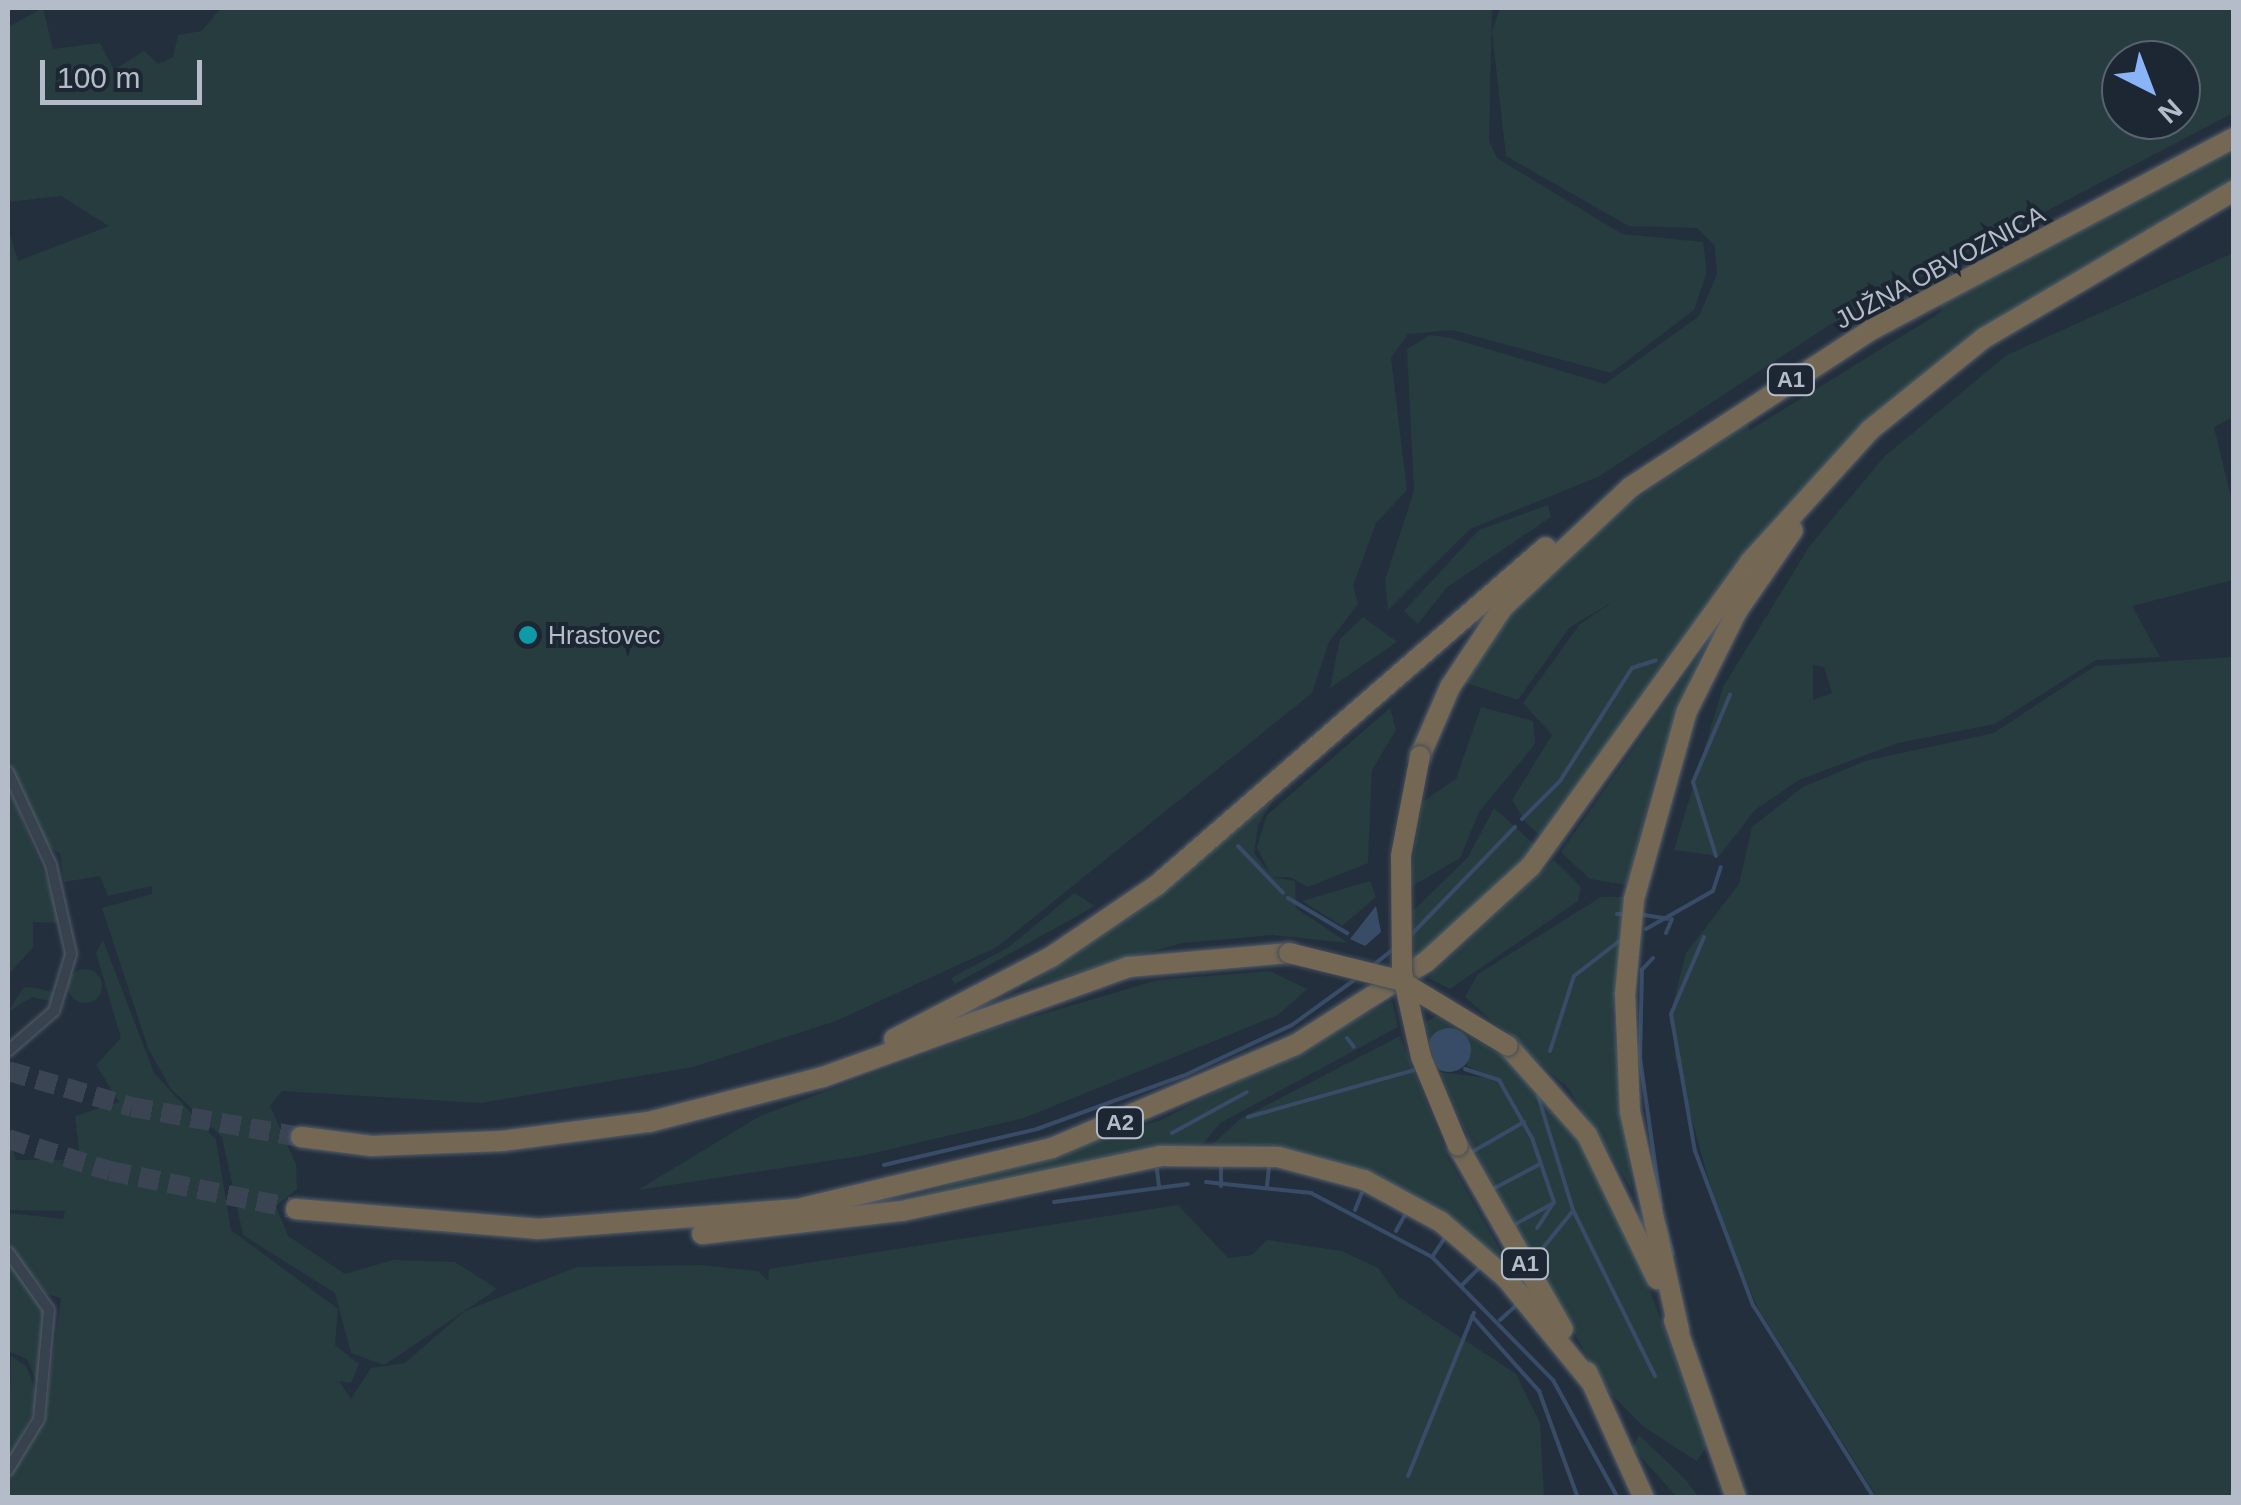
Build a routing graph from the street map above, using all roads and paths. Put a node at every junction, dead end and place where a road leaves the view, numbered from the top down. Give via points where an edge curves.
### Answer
1 (2234, 138) edge
2 (2234, 192) edge
3 (2234, 208) edge
4 (2158, 235) junction
5 (1840, 458) junction
6 (1582, 526) junction
7 (8, 772) edge
8 (8, 1052) edge
9 (767, 1095) junction
10 (300, 1137) tunnel mouth
11 (296, 1208) tunnel mouth
12 (624, 1228) junction
13 (8, 1252) edge
14 (1679, 1330) junction
15 (1592, 1383) junction
16 (8, 1470) edge
17 (1644, 1498) edge
18 (1736, 1498) edge

1 - 6 highway, JUŽNA OBVOZNICA / A1 via 1870,330
2 - 4 highway
3 - 4 highway via 2193,230
4 - 5 highway via 1984,338
5 - 12 highway, A2 via 1750,562 1548,847 1470,926 1378,996 1162,1107 902,1189
5 - 14 highway via 1699,684 1635,893 1627,1083
6 - 9 highway via 1523,563 1246,812 1110,919 934,1020
6 - 15 highway, A1, bridge via 1486,631 1420,756 1401,856 1400,957 1420,1057 1458,1146
7 - 8 street via 51,865 71,954 54,1011
9 - 10 highway via 502,1142 371,1146
9 - 14 highway, bridge via 1129,967 1288,953 1399,980 1508,1046 1595,1147
11 - 12 highway, A2 via 440,1226
12 - 15 highway via 685,1235 806,1226 1160,1156 1278,1157 1364,1180 1441,1222 1506,1278
13 - 16 street via 49,1310 40,1420
14 - 18 highway
15 - 17 highway, A1

